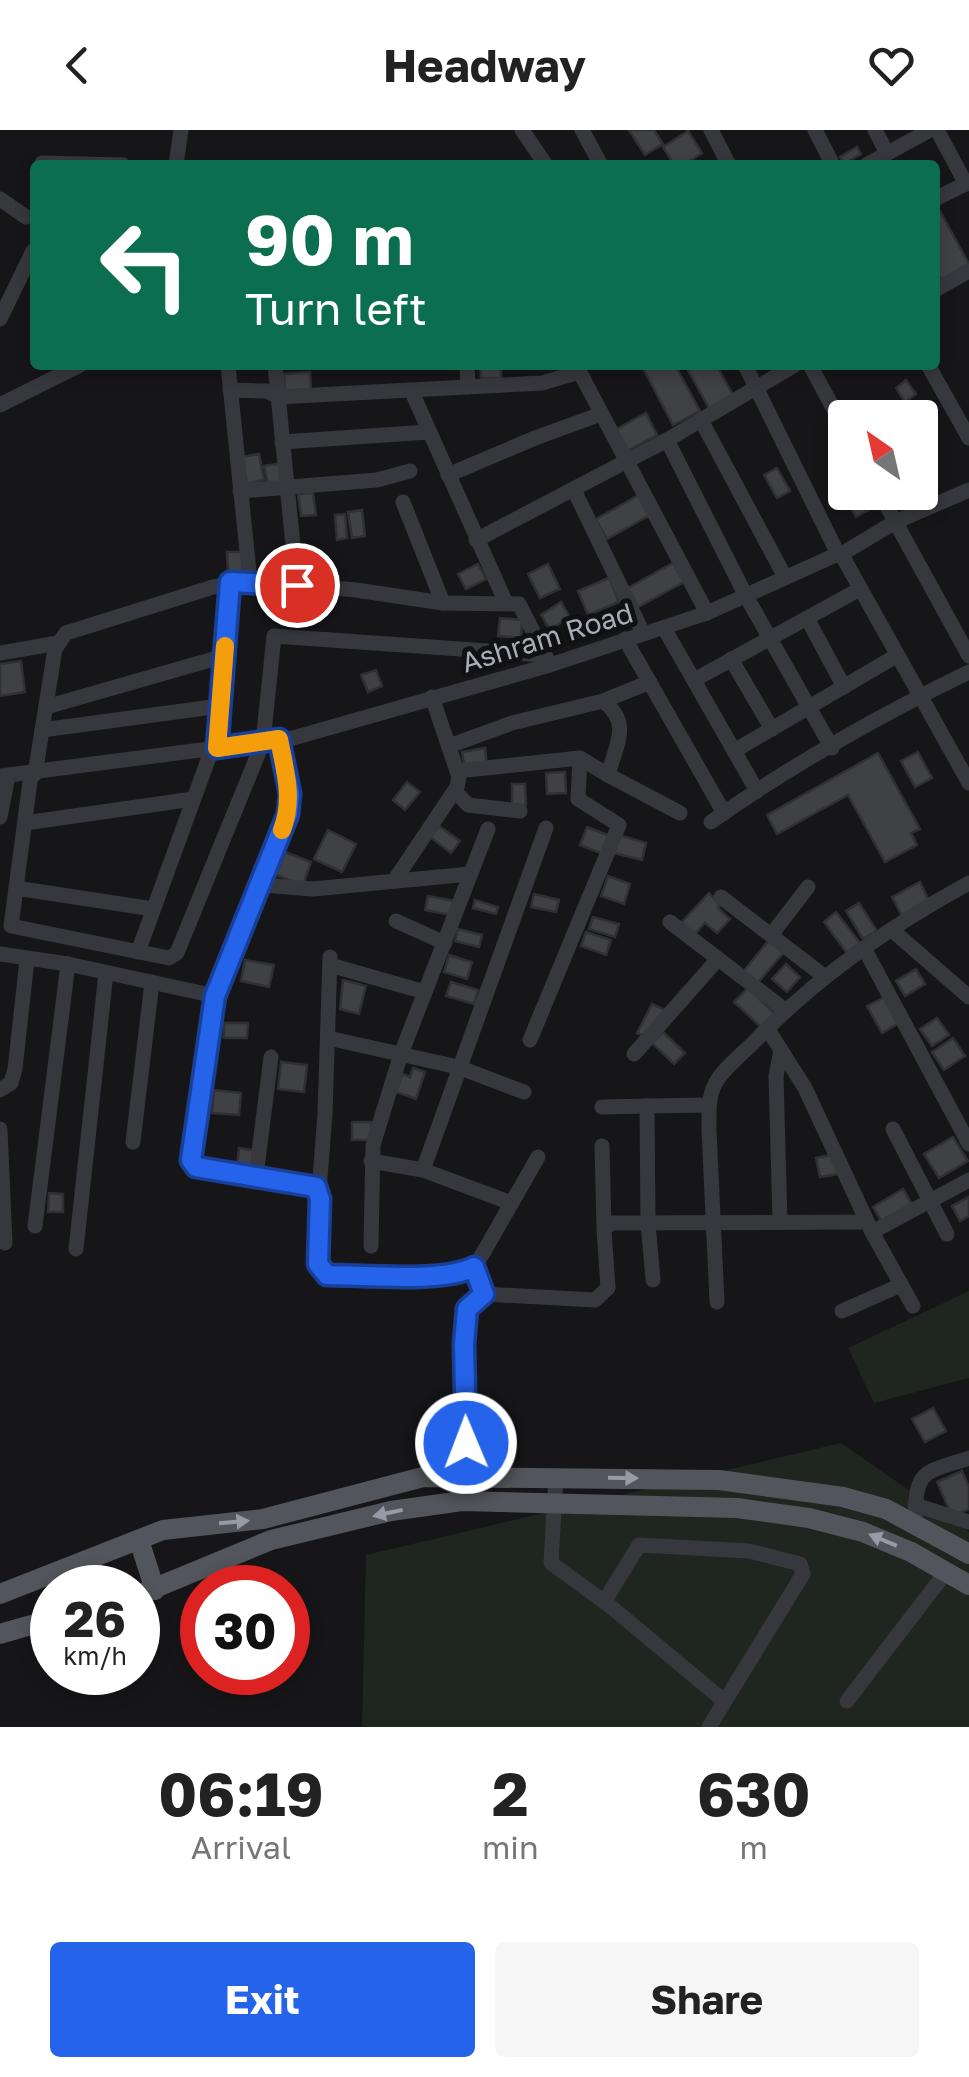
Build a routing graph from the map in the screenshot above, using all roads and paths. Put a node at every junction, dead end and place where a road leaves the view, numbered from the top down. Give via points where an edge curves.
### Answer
1 (181, 130) edge
2 (582, 130) edge
3 (710, 130) edge
4 (815, 130) edge
5 (875, 130) edge
6 (933, 130) edge
7 (529, 132) edge
8 (887, 153) junction
9 (177, 160) edge
10 (543, 160) edge
11 (598, 160) edge
12 (726, 160) edge
13 (830, 160) edge
14 (875, 160) edge
15 (967, 183) edge
16 (940, 197) edge
17 (0, 199) edge
18 (26, 216) dead end
19 (30, 255) edge
20 (969, 272) edge
21 (940, 287) edge
22 (0, 319) edge
23 (70, 370) edge
24 (228, 370) edge
25 (275, 370) edge
26 (467, 370) edge
27 (574, 370) edge
28 (578, 370) edge
29 (749, 370) edge
30 (787, 370) edge
31 (813, 370) edge
32 (931, 370) edge
33 (468, 387) junction
34 (758, 388) junction
35 (230, 390) junction
36 (411, 390) junction
37 (278, 398) junction
38 (829, 400) edge
39 (0, 404) edge
40 (601, 414) junction
41 (701, 420) junction
42 (428, 432) junction
43 (969, 438) edge
44 (667, 440) junction
45 (282, 442) junction
46 (626, 462) junction
47 (410, 471) dead end
48 (448, 475) junction
49 (288, 487) junction
50 (574, 490) junction
51 (969, 490) edge
52 (240, 491) junction
53 (402, 502) dead end
54 (889, 510) edge
55 (895, 522) junction
56 (476, 540) junction
57 (839, 554) junction
58 (786, 577) junction
59 (230, 582) junction
60 (250, 582) junction
61 (297, 585) junction
62 (860, 589) junction
63 (746, 596) junction
64 (442, 602) junction
65 (506, 604) junction
66 (708, 613) junction
67 (807, 618) junction
68 (664, 628) junction
69 (643, 633) junction
70 (770, 638) junction
71 (625, 639) junction
72 (58, 642) junction
73 (0, 653) edge
74 (224, 656) junction
75 (896, 656) junction
76 (969, 656) edge
77 (547, 660) junction
78 (731, 660) junction
79 (969, 672) edge
80 (694, 680) junction
81 (650, 682) junction
82 (844, 687) junction
83 (918, 696) junction
84 (432, 697) junction
85 (602, 701) junction
86 (220, 706) junction
87 (46, 707) junction
88 (809, 707) junction
89 (772, 729) junction
90 (42, 730) junction
91 (271, 740) junction
92 (449, 746) junction
93 (214, 748) junction
94 (832, 748) junction
95 (734, 751) junction
96 (580, 758) junction
97 (457, 771) junction
98 (33, 774) junction
99 (608, 774) junction
100 (4, 776) edge
101 (969, 783) edge
102 (455, 791) junction
103 (757, 791) junction
104 (194, 799) junction
105 (520, 812) dead end
106 (680, 813) dead end
107 (0, 817) edge
108 (25, 823) junction
109 (546, 828) dead end
110 (488, 829) dead end
111 (470, 874) junction
112 (394, 881) junction
113 (969, 883) edge
114 (262, 885) junction
115 (808, 887) dead end
116 (16, 888) junction
117 (721, 897) dead end
118 (154, 909) junction
119 (396, 921) dead end
120 (670, 922) dead end
121 (892, 930) junction
122 (771, 935) junction
123 (444, 943) junction
124 (864, 948) junction
125 (138, 952) junction
126 (0, 954) edge
127 (718, 959) junction
128 (26, 960) junction
129 (68, 964) junction
130 (106, 973) junction
131 (825, 977) junction
132 (152, 982) junction
133 (425, 992) junction
134 (215, 996) junction
135 (969, 997) edge
136 (785, 1010) junction
137 (767, 1028) junction
138 (328, 1038) junction
139 (530, 1040) dead end
140 (780, 1050) junction
141 (401, 1054) junction
142 (634, 1054) dead end
143 (270, 1057) dead end
144 (458, 1067) junction
145 (0, 1090) edge
146 (524, 1092) dead end
147 (710, 1105) junction
148 (647, 1106) junction
149 (602, 1108) dead end
150 (962, 1114) edge
151 (892, 1129) dead end
152 (0, 1130) edge
153 (132, 1142) dead end
154 (969, 1144) edge
155 (602, 1146) dead end
156 (538, 1157) dead end
157 (371, 1161) junction
158 (423, 1170) junction
159 (256, 1176) junction
160 (969, 1180) edge
161 (319, 1192) junction
162 (930, 1201) junction
163 (512, 1203) junction
164 (780, 1221) junction
165 (648, 1223) junction
166 (713, 1224) junction
167 (35, 1226) dead end
168 (604, 1227) junction
169 (870, 1227) junction
170 (946, 1234) dead end
171 (5, 1243) dead end
172 (371, 1246) dead end
173 (76, 1248) dead end
174 (474, 1267) junction
175 (654, 1280) dead end
176 (902, 1285) junction
177 (484, 1294) junction
178 (718, 1302) dead end
179 (913, 1306) dead end
180 (842, 1311) dead end
181 (969, 1458) edge
182 (466, 1476) junction
183 (556, 1476) junction
184 (555, 1503) junction
185 (915, 1514) junction
186 (969, 1522) edge
187 (139, 1540) junction
188 (969, 1554) edge
189 (142, 1565) edge
190 (946, 1572) junction
191 (969, 1585) edge
192 (160, 1586) edge
193 (0, 1594) edge
194 (604, 1602) junction
195 (30, 1625) edge
196 (0, 1634) edge
197 (724, 1701) junction
198 (847, 1701) dead end
199 (709, 1727) edge

1 - 9 street
2 - 11 street
3 - 12 street
4 - 13 street
5 - 8 street
6 - 8 street
6 - 15 street
7 - 10 street
8 - 14 street
15 - 16 street
17 - 18 street
19 - 22 street
20 - 21 street
23 - 39 street
24 - 35 street
25 - 37 street
26 - 33 street
27 - 33 street via 542,383
28 - 40 street
29 - 34 street
30 - 34 street
31 - 38 street
32 - 43 street
33 - 36 street
34 - 41 street
34 - 57 street
35 - 37 street via 268,390
35 - 52 street
36 - 37 street
36 - 42 street
37 - 45 street
40 - 46 street
40 - 48 street
41 - 44 street
41 - 58 street
42 - 45 street
42 - 48 street
44 - 46 street
44 - 63 street
45 - 49 street
46 - 50 street
46 - 66 street
47 - 49 street
48 - 56 street
49 - 52 street
49 - 61 street
50 - 56 street
50 - 69 street
51 - 55 street, Ashram Road
52 - 60 street
53 - 64 street
54 - 55 street
55 - 57 street, Ashram Road
55 - 76 street
56 - 65 street
57 - 58 street, Ashram Road
57 - 62 street
58 - 63 street, Ashram Road
59 - 60 street
59 - 72 street via 72,630
59 - 74 street
60 - 61 street
61 - 64 street
62 - 67 street
62 - 75 street
63 - 66 street, Ashram Road
63 - 70 street
64 - 65 street
65 - 77 street via 524,608
66 - 68 street, Ashram Road
67 - 70 street
67 - 82 street
68 - 69 street, Ashram Road
68 - 80 street
69 - 71 street, Ashram Road
70 - 78 street
70 - 88 street
71 - 77 street, Ashram Road
71 - 81 street
72 - 73 street
72 - 87 street
74 - 86 street
74 - 87 street
75 - 82 street
75 - 83 street
77 - 84 street, Ashram Road
77 - 91 street via 274,636
78 - 80 street
78 - 89 street
79 - 83 street
80 - 95 street
81 - 85 street
81 - 103 street via 717,818
82 - 88 street
83 - 94 street
83 - 101 street
84 - 91 street, Ashram Road
84 - 92 street
85 - 92 street
85 - 99 street via 616,710 621,725
86 - 90 street
86 - 93 street
87 - 90 street
88 - 89 street
88 - 94 street
89 - 95 street
90 - 98 street
91 - 93 street, Ashram Road
91 - 114 street via 290,804
91 - 125 street via 173,956
92 - 97 street
93 - 98 street, Ashram Road
93 - 104 street
94 - 103 street
95 - 103 street
96 - 97 street
96 - 99 street
96 - 139 street via 578,799 618,825
97 - 102 street
98 - 100 street, Ashram Road
98 - 108 street
99 - 106 street
100 - 107 street
102 - 105 street via 468,805
102 - 112 street
104 - 108 street
104 - 118 street
108 - 116 street
109 - 144 street
110 - 111 street
111 - 112 street
111 - 123 street
112 - 114 street via 313,889
113 - 121 street
114 - 134 street
115 - 122 street
116 - 118 street
116 - 125 street via 14,929
117 - 122 street
118 - 125 street
119 - 123 street
120 - 127 street
121 - 124 street
121 - 135 street
122 - 131 street
123 - 133 street
124 - 131 street
124 - 150 street
126 - 128 street
127 - 136 street
127 - 142 street
128 - 129 street
128 - 145 street via 16,1069
129 - 130 street
129 - 167 street
130 - 132 street
130 - 173 street
131 - 136 street
132 - 134 street
132 - 153 street
133 - 138 street via 330,961
133 - 141 street
134 - 159 street via 191,1160 196,1167
136 - 137 street
137 - 140 street
137 - 147 street via 717,1080
138 - 141 street
138 - 161 street
140 - 164 street
140 - 169 street via 805,1088
141 - 144 street
141 - 157 street
143 - 159 street
144 - 146 street
144 - 158 street
147 - 148 street
147 - 166 street
148 - 149 street
148 - 165 street
150 - 154 street
151 - 162 street
152 - 171 street
155 - 168 street
156 - 163 street
157 - 158 street
157 - 172 street
158 - 163 street
159 - 161 street
160 - 162 street
161 - 174 street via 318,1264 327,1275 414,1276
162 - 169 street
162 - 170 street
163 - 174 street
164 - 166 street
164 - 169 street
165 - 166 street
165 - 168 street
165 - 175 street
166 - 178 street
168 - 177 street via 608,1288 595,1300
169 - 176 street
174 - 177 street
176 - 179 street
176 - 180 street
177 - 182 street via 467,1309
181 - 185 street via 926,1472 916,1488
182 - 183 main road
187 -> 182 main road via 163,1530 263,1519 423,1477
183 - 184 street
183 -> 185 main road via 719,1480
190 -> 184 main road via 863,1532 809,1518 737,1508
184 -> 192 main road via 462,1501 391,1511 271,1540
184 - 194 street via 550,1562
185 - 186 street
185 - 188 main road
187 - 189 main road
187 - 193 main road
190 - 191 main road
190 - 198 street
194 - 197 street
194 - 197 street via 639,1544 749,1551 800,1564 803,1574
195 - 196 main road
197 - 199 street

